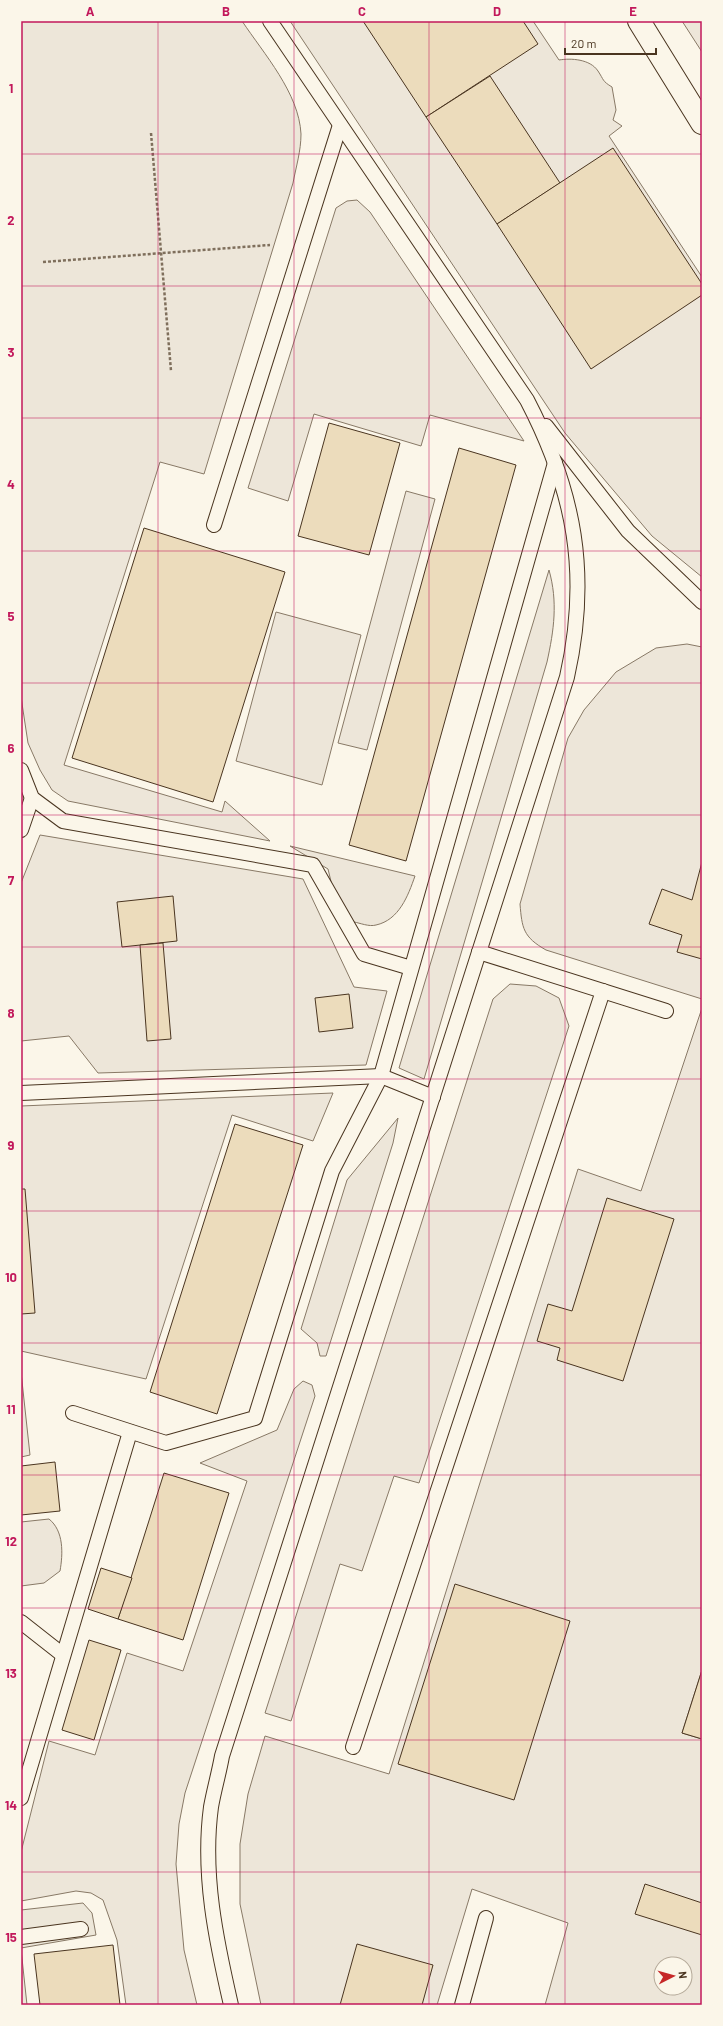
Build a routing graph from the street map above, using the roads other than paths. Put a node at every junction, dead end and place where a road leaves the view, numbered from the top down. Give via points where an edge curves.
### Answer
1 (270, 21) edge
2 (639, 21) edge
3 (702, 123) edge
4 (340, 125) junction
5 (527, 400) junction
6 (556, 463) junction
7 (214, 525) dead end
8 (702, 602) edge
9 (21, 770) edge
10 (32, 798) junction
11 (21, 830) edge
12 (479, 952) junction
13 (412, 968) junction
14 (604, 991) junction
15 (666, 1011) dead end
16 (380, 1076) junction
17 (21, 1093) edge
18 (433, 1097) junction
19 (73, 1413) dead end
20 (130, 1432) junction
21 (21, 1622) edge
22 (63, 1655) junction
23 (353, 1747) dead end
24 (21, 1798) edge
25 (486, 1918) dead end
26 (81, 1929) dead end
27 (21, 1937) edge
28 (231, 2005) edge
29 (462, 2005) edge

1 - 4 lane
2 - 3 street
4 - 5 lane
4 - 7 lane
5 - 6 lane
5 - 8 lane via 628,531
6 - 12 lane via 575,538 578,584 574,644 567,677
6 - 13 lane
9 - 10 lane
10 - 11 lane
10 - 13 lane via 63,821 313,865 364,954
12 - 14 lane
12 - 18 lane
13 - 16 lane
14 - 15 lane
14 - 23 lane
16 - 17 lane
16 - 18 lane
16 - 20 lane via 332,1171 255,1418 166,1443
18 - 28 lane via 222,1756 211,1807 210,1882 212,1916
19 - 20 lane
20 - 22 lane
21 - 22 lane
22 - 24 lane
25 - 29 lane
26 - 27 lane

